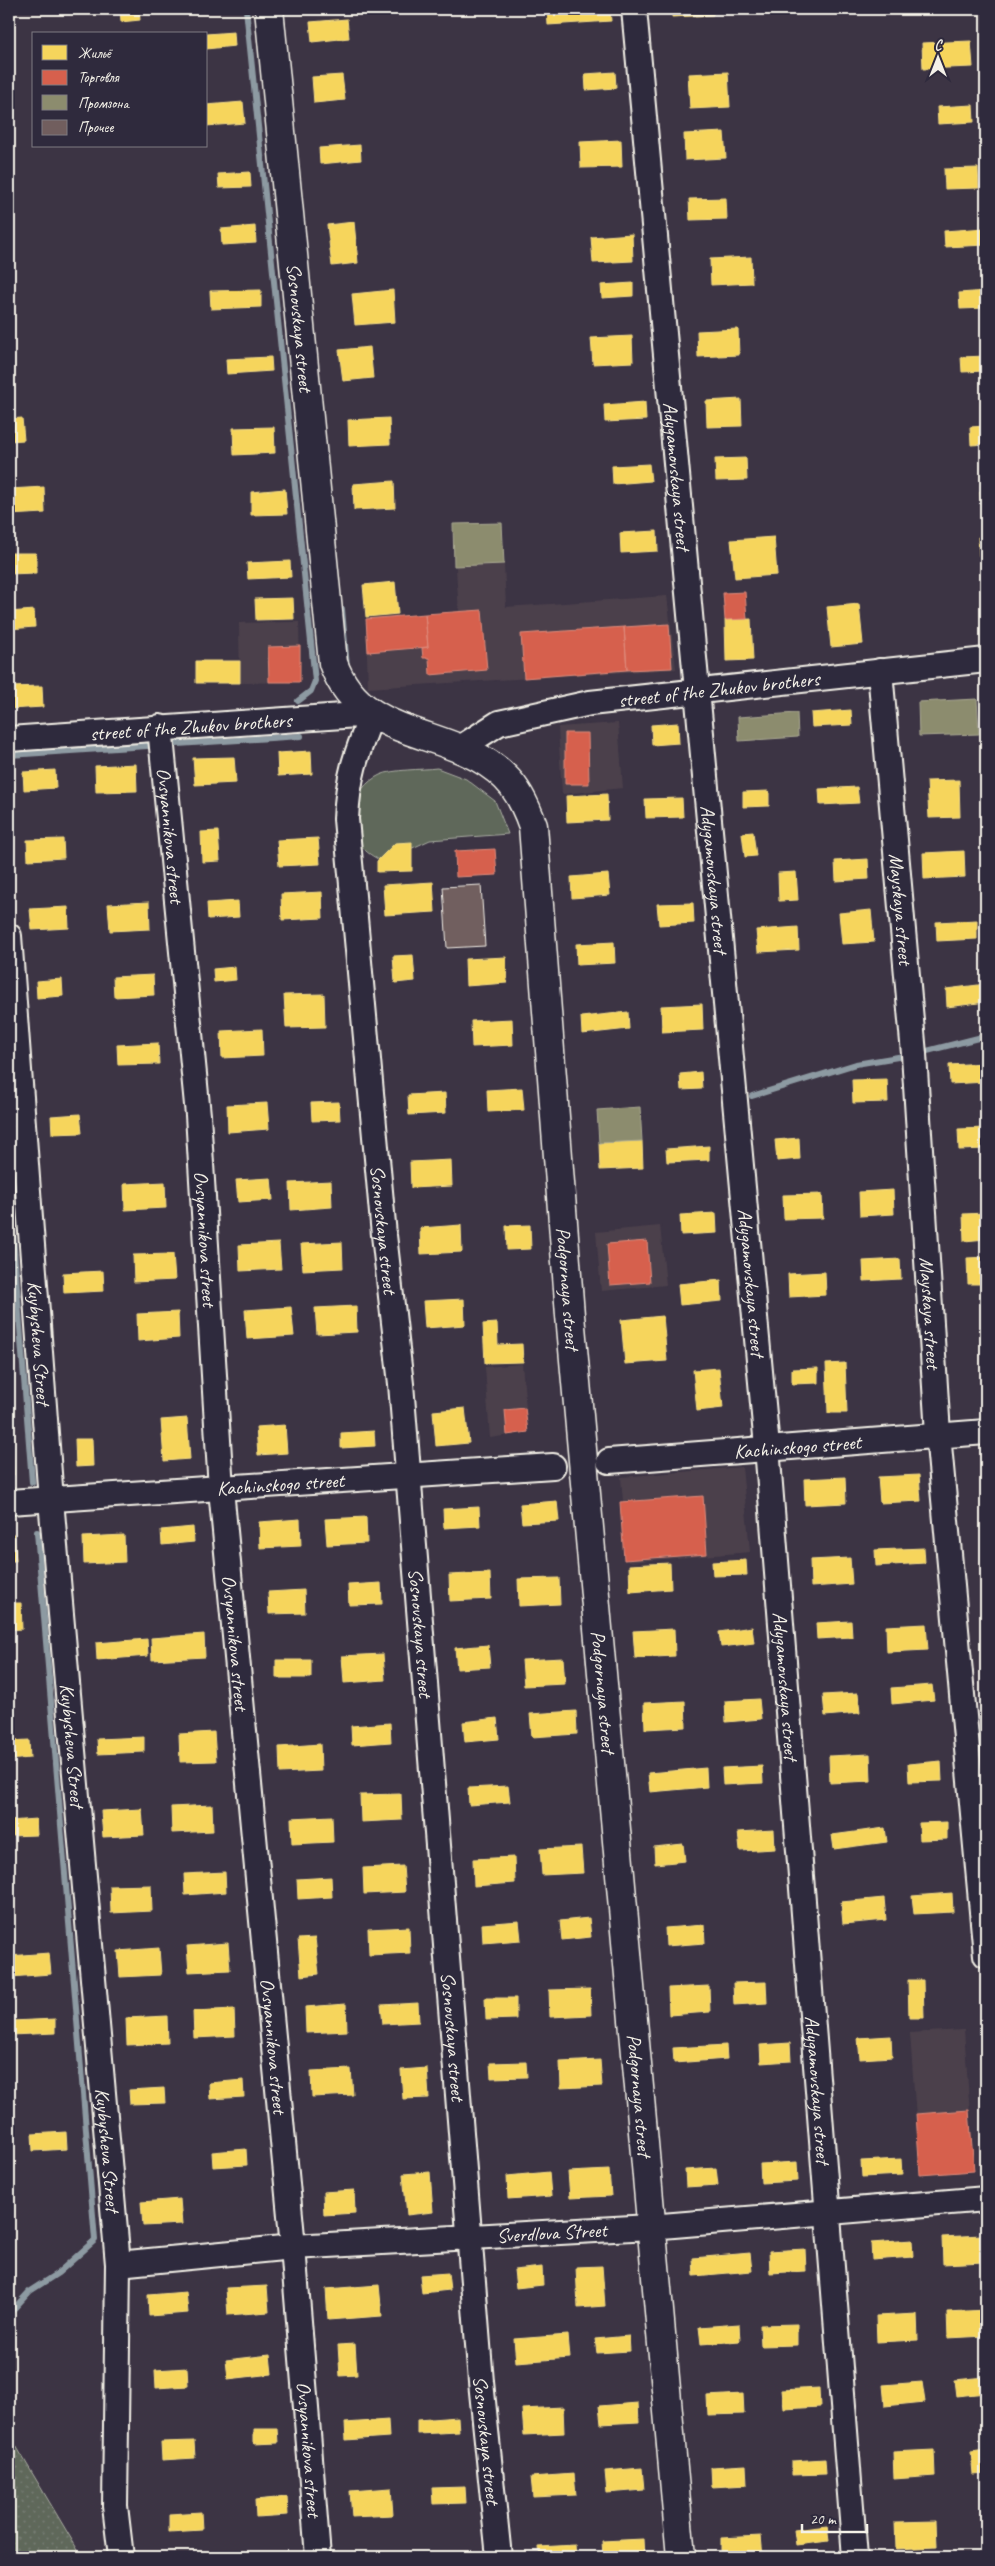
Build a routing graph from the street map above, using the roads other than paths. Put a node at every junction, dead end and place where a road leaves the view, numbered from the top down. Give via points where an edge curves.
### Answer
1 (269, 9) edge
2 (634, 9) edge
3 (986, 660) edge
4 (880, 671) junction
5 (698, 692) junction
6 (372, 714) junction
7 (160, 728) junction
8 (9, 739) edge
9 (460, 748) junction
10 (9, 936) edge
11 (986, 1432) edge
12 (938, 1434) junction
13 (767, 1447) junction
14 (609, 1461) dead end
15 (553, 1466) dead end
16 (407, 1475) junction
17 (221, 1490) junction
18 (51, 1500) junction
19 (9, 1502) edge
20 (986, 1955) edge
21 (986, 2199) edge
22 (827, 2213) junction
23 (650, 2227) junction
24 (471, 2237) junction
25 (293, 2248) junction
26 (118, 2264) junction
27 (121, 2557) edge
28 (318, 2557) edge
29 (499, 2557) edge
30 (681, 2557) edge
31 (854, 2557) edge

1 - 6 street, Sosnovskaya street via 330,646 339,680
2 - 5 street, Adygamovskaya street
3 - 4 street, street of the Zhukov brothers
4 - 5 street, street of the Zhukov brothers
4 - 12 street, Mayskaya street via 914,1054
5 - 9 street, street of the Zhukov brothers via 590,703 499,723
5 - 13 street, Adygamovskaya street
6 - 7 street, street of the Zhukov brothers
6 - 9 street, Sosnovskaya street via 398,728
6 - 16 street, Sosnovskaya street via 347,785 346,819
7 - 8 street, street of the Zhukov brothers
7 - 17 street, Ovsyannikova street via 198,1115
9 - 23 street, Podgornaya street via 485,761 506,778 522,801 533,826 570,1325
10 - 18 street, Kuybysheva Street
11 - 12 street, Kachinskogo street
12 - 13 street, Kachinskogo street
12 - 20 street, Mayskaya street
13 - 14 street, Kachinskogo street
13 - 22 street, Adygamovskaya street
15 - 16 street, Kachinskogo street
16 - 17 street, Kachinskogo street
16 - 24 street, Sosnovskaya street
17 - 18 street, Kachinskogo street
17 - 25 street, Ovsyannikova street
18 - 19 street, Kachinskogo street
18 - 26 street, Kuybysheva Street
21 - 22 street, Sverdlova Street
22 - 23 street, Sverdlova Street
22 - 31 street, Adygamovskaya street
23 - 24 street, Sverdlova Street
23 - 30 street, Podgornaya street
24 - 25 street, Sverdlova Street
24 - 29 street, Sosnovskaya street
25 - 26 street, Sverdlova Street
25 - 28 street, Ovsyannikova street
26 - 27 street, Kuybysheva Street via 115,2506

